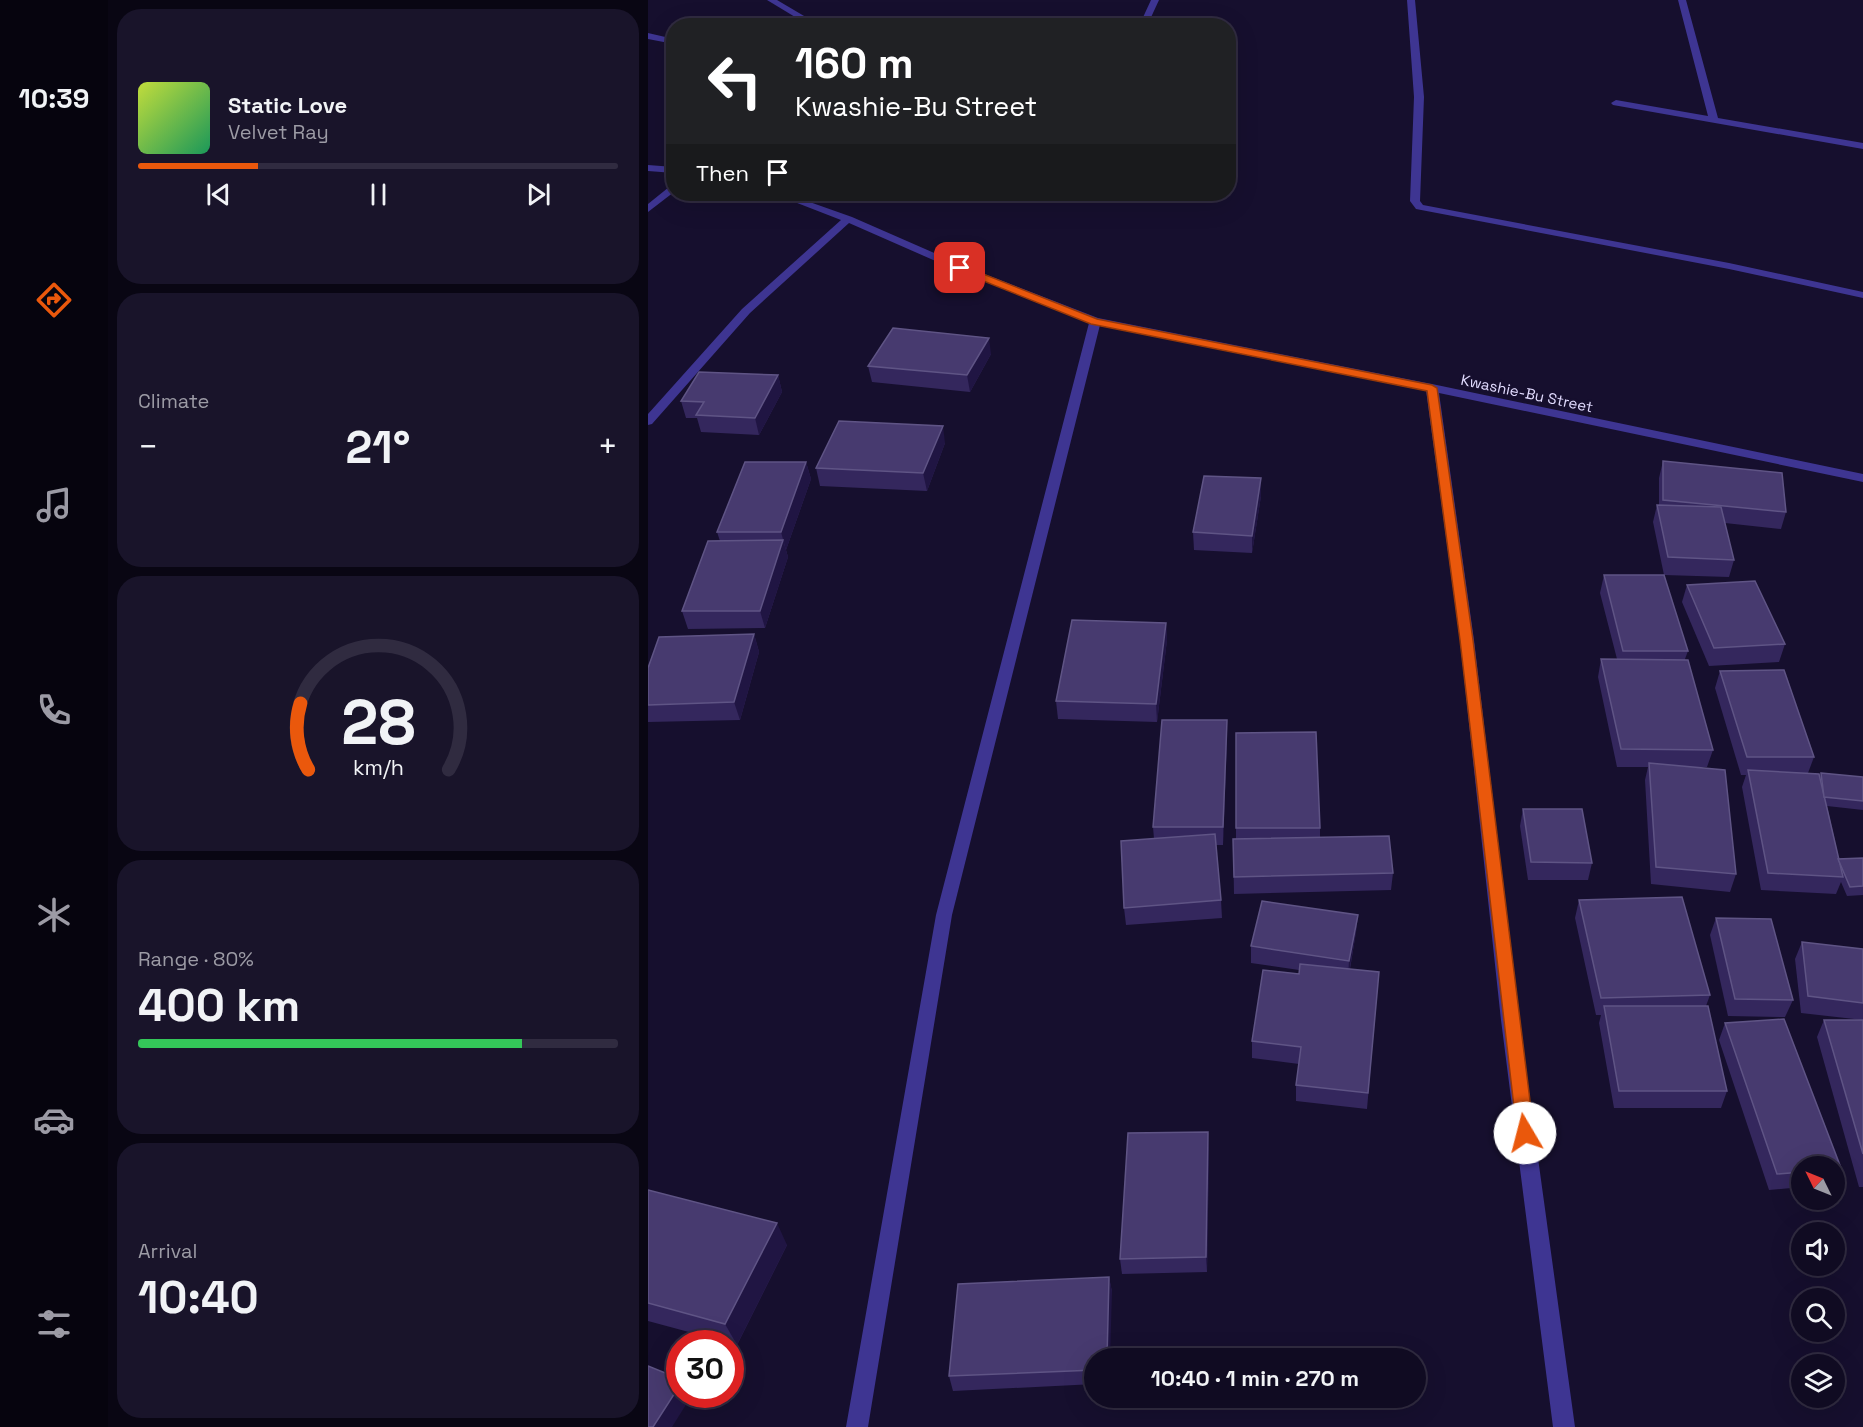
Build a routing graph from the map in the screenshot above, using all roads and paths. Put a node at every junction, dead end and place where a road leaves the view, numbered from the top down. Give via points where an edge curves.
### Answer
1 (771, 0) edge
2 (1155, 0) edge
3 (1411, 0) edge
4 (1682, 0) edge
5 (803, 18) edge
6 (1147, 18) edge
7 (648, 36) edge
8 (666, 40) edge
9 (1616, 103) dead end
10 (1714, 120) junction
11 (1863, 146) edge
12 (648, 168) edge
13 (666, 169) edge
14 (666, 193) edge
15 (798, 201) edge
16 (648, 209) edge
17 (848, 219) junction
18 (1863, 295) edge
19 (1095, 321) junction
20 (1432, 388) junction
21 (648, 421) edge
22 (1863, 478) edge
23 (857, 1427) edge
24 (1564, 1427) edge

1 - 5 street
2 - 6 street
3 - 18 street via 1419,97 1415,201 1420,207
4 - 10 street
7 - 8 street
9 - 10 street
10 - 11 street
12 - 13 street
14 - 16 street
15 - 17 street, Kwashie-Bu Street
17 - 19 street, Kwashie-Bu Street
17 - 21 street via 746,311
19 - 20 street, Kwashie-Bu Street
19 - 23 street via 944,915
20 - 22 street, Kwashie-Bu Street
20 - 24 street

